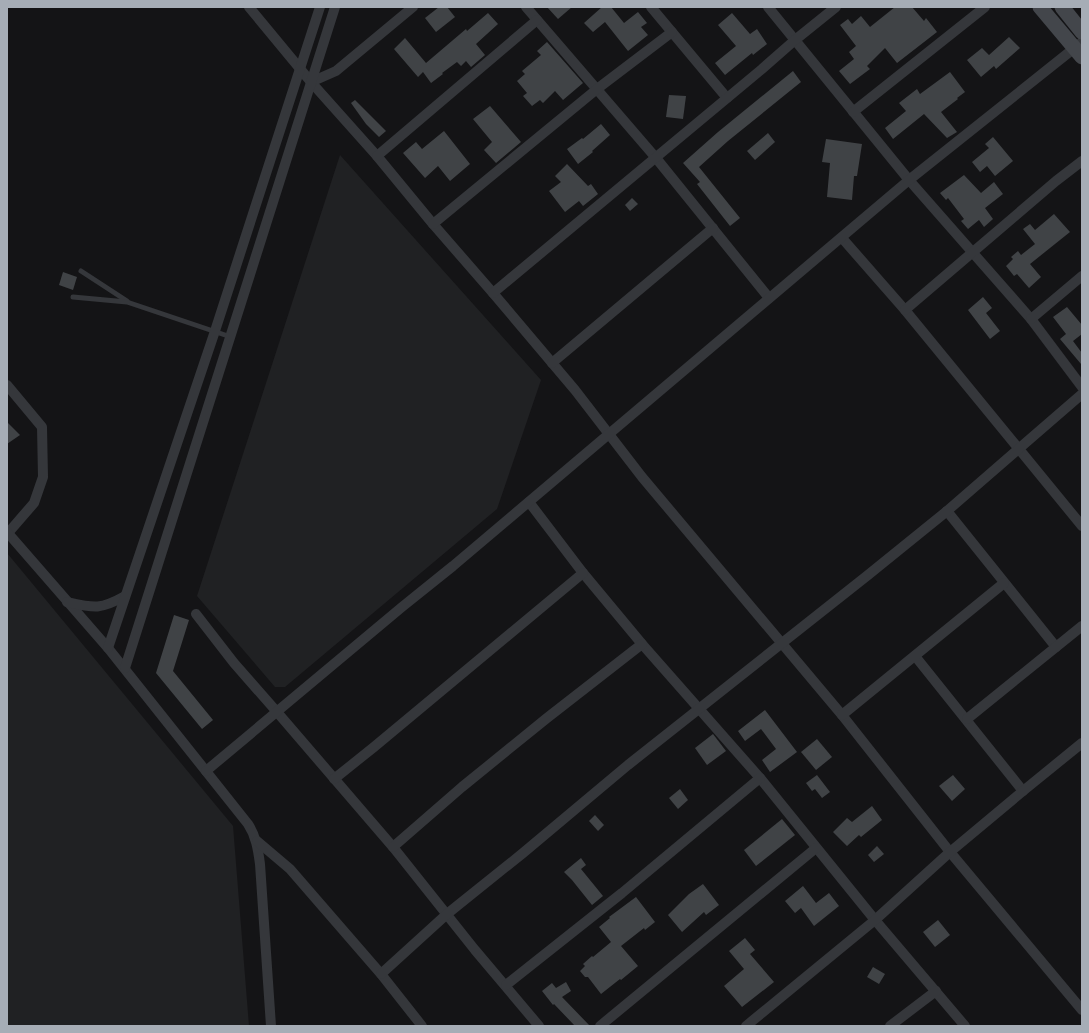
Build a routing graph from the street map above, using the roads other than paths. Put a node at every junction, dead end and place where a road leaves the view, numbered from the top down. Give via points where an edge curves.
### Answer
1 (249, 7) edge
2 (320, 7) edge
3 (335, 7) edge
4 (413, 7) edge
5 (526, 7) edge
6 (651, 7) edge
7 (768, 7) edge
8 (836, 7) edge
9 (985, 7) edge
10 (1040, 7) edge
11 (1062, 7) edge
12 (536, 20) junction
13 (672, 32) junction
14 (1082, 32) edge
15 (794, 40) junction
16 (1080, 49) edge
17 (300, 68) junction
18 (311, 82) junction
19 (597, 89) junction
20 (727, 98) junction
21 (853, 112) junction
22 (377, 156) junction
23 (656, 158) junction
24 (1082, 161) edge
25 (909, 180) junction
26 (432, 224) junction
27 (713, 228) junction
28 (842, 238) junction
29 (974, 252) junction
30 (81, 271) dead end
31 (1082, 276) edge
32 (493, 293) junction
33 (73, 297) dead end
34 (769, 298) junction
35 (127, 302) junction
36 (905, 310) junction
37 (1032, 319) junction
38 (215, 331) junction
39 (231, 337) junction
40 (552, 363) junction
41 (7, 385) edge
42 (1082, 387) edge
43 (1082, 394) edge
44 (609, 435) junction
45 (1019, 449) junction
46 (529, 502) junction
47 (947, 511) junction
48 (1080, 519) edge
49 (7, 533) edge
50 (583, 573) junction
51 (1004, 583) junction
52 (125, 596) junction
53 (68, 602) junction
54 (196, 614) dead end
55 (1082, 626) edge
56 (781, 643) junction
57 (642, 644) junction
58 (108, 648) junction
59 (1056, 648) junction
60 (915, 656) junction
61 (125, 668) junction
62 (698, 709) junction
63 (277, 712) junction
64 (842, 715) junction
65 (967, 719) junction
66 (1082, 743) edge
67 (206, 771) junction
68 (760, 778) junction
69 (334, 779) junction
70 (1022, 791) junction
71 (256, 841) junction
72 (393, 847) junction
73 (816, 848) junction
74 (950, 852) junction
75 (447, 914) junction
76 (875, 920) junction
77 (381, 974) junction
78 (506, 985) junction
79 (936, 991) junction
80 (1082, 1010) edge
81 (271, 1026) edge
82 (422, 1026) edge
83 (539, 1026) edge
84 (600, 1026) edge
85 (746, 1026) edge
86 (890, 1026) edge
87 (965, 1026) edge

1 - 17 street
2 - 17 street
3 - 18 street
4 - 18 street via 336,71
5 - 12 street
6 - 13 street
7 - 15 street
8 - 15 street
9 - 21 street
10 - 16 main road
11 - 14 main road
12 - 19 street
12 - 22 street
13 - 19 street
13 - 20 street
15 - 20 street
15 - 21 street
16 - 25 street
17 - 18 street
17 - 38 street
18 - 22 street
18 - 39 street
19 - 23 street
19 - 26 street
20 - 23 street
21 - 25 street
22 - 26 street
23 - 27 street
23 - 32 street
24 - 29 street
25 - 28 street
25 - 29 street
26 - 32 street
27 - 34 street
27 - 40 street
28 - 34 street
28 - 36 street
29 - 36 street
29 - 37 street
30 - 35 lane
31 - 37 street
32 - 40 street
33 - 35 lane
34 - 44 street
35 - 38 lane
36 - 45 street
37 - 42 street
38 - 39 lane
38 - 52 street
39 - 61 street
40 - 44 street
41 - 49 street via 42,427 43,477 34,503
43 - 45 street
44 - 46 street
44 - 56 street
45 - 47 street
45 - 48 street
46 - 50 street
46 - 63 street
47 - 51 street
47 - 56 street
49 - 53 street
50 - 57 street
50 - 69 street
51 - 59 street
51 - 60 street
52 - 53 street via 110,605 93,607
52 - 58 street
53 - 58 street
54 - 63 street
55 - 59 street
56 - 62 street
56 - 64 street
57 - 62 street
57 - 72 street via 547,718
58 - 61 street
59 - 65 street
60 - 64 street
60 - 65 street
61 - 67 street
62 - 68 street
62 - 75 street
63 - 67 street
63 - 69 street
64 - 74 street
65 - 70 street
66 - 70 street
67 - 71 street via 254,832
68 - 73 street
68 - 78 street
69 - 72 street
70 - 74 street
71 - 77 street via 290,869
71 - 81 street via 260,864
72 - 75 street
73 - 76 street
73 - 84 street
74 - 76 street
74 - 80 street
75 - 77 street
75 - 78 street
76 - 79 street
76 - 85 street
77 - 82 street
78 - 83 street
79 - 86 street
79 - 87 street

